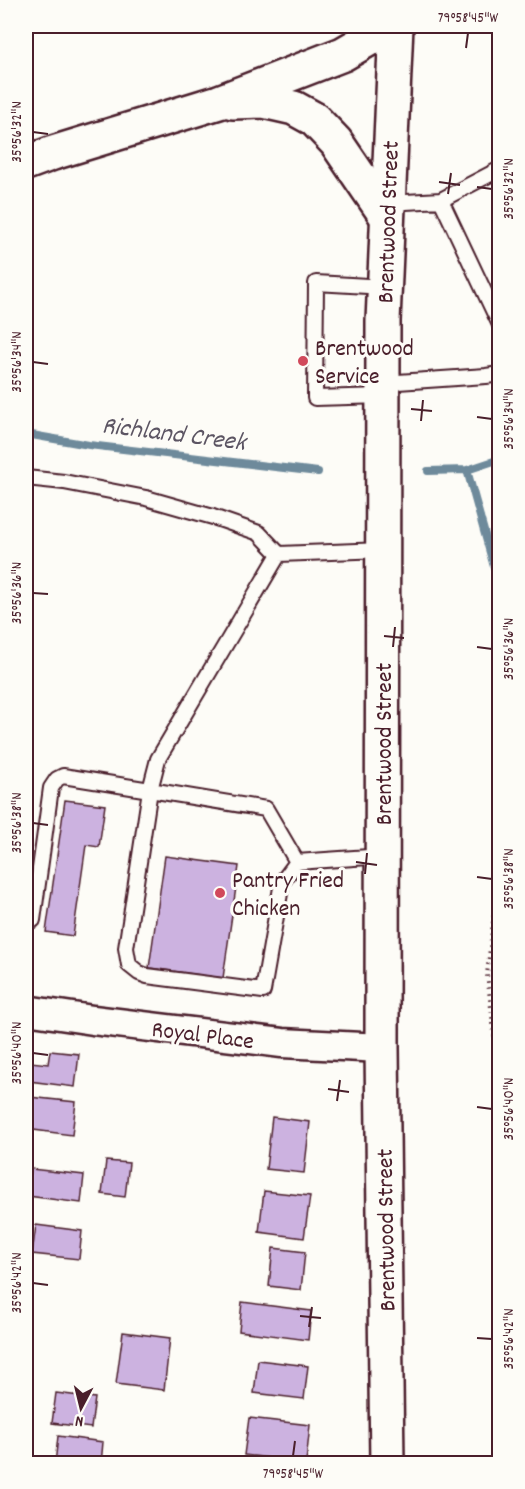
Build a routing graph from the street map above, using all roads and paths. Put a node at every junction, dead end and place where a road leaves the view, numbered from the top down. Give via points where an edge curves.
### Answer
1 (391, 26) edge
2 (396, 26) edge
3 (219, 102) junction
4 (26, 163) edge
5 (500, 168) edge
6 (441, 200) junction
7 (388, 210) junction
8 (385, 287) junction
9 (500, 325) edge
10 (500, 374) edge
11 (383, 390) junction
12 (26, 478) edge
13 (383, 550) junction
14 (279, 554) junction
15 (150, 790) junction
16 (383, 856) junction
17 (297, 862) junction
18 (500, 906) edge
19 (33, 920) dead end
20 (26, 1010) edge
21 (382, 1048) junction
22 (500, 1083) edge
23 (387, 1464) edge

1 - 3 main road via 343,54
2 - 7 main road, Brentwood Street
3 - 4 main road
3 - 7 main road via 262,101 294,108 314,119
5 - 6 lane
6 - 7 lane
6 - 9 lane
7 - 8 main road, Brentwood Street
8 - 11 main road, Brentwood Street
8 - 11 lane via 316,283 315,398
10 - 11 lane
11 - 13 main road, Brentwood Street
12 - 14 lane via 146,498 213,517 259,533
13 - 14 lane
13 - 16 main road, Brentwood Street
14 - 15 lane via 158,759
15 - 17 lane via 266,809
15 - 17 lane via 126,948 129,965 139,973 263,992 282,882
15 - 19 lane via 63,776 57,779 51,788
16 - 17 lane
16 - 21 main road, Brentwood Street
18 - 22 path via 494,913 488,974
20 - 21 street, Royal Place via 282,1043
21 - 23 main road, Brentwood Street

